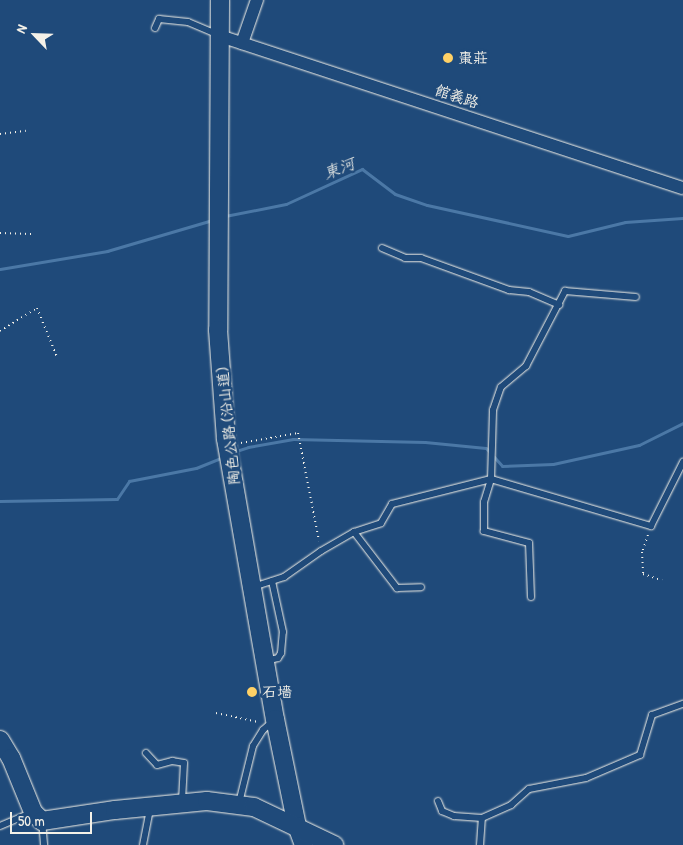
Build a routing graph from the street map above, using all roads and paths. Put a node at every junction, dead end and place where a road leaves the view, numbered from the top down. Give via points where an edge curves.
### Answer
1 (220, 0) edge
2 (257, 0) edge
3 (155, 28) dead end
4 (220, 36) junction
5 (242, 43) junction
6 (26, 131) dead end
7 (0, 134) edge
8 (683, 188) edge
9 (0, 233) edge
10 (31, 234) dead end
11 (382, 248) dead end
12 (636, 297) dead end
13 (559, 305) junction
14 (0, 331) edge
15 (57, 357) dead end
16 (228, 451) junction
17 (683, 462) edge
18 (491, 479) junction
19 (651, 526) junction
20 (354, 532) junction
21 (321, 551) junction
22 (662, 580) dead end
23 (272, 581) junction
24 (421, 587) dead end
25 (251, 588) junction
26 (531, 597) dead end
27 (264, 661) junction
28 (683, 704) edge
29 (216, 713) dead end
30 (275, 719) junction
31 (0, 740) edge
32 (146, 753) dead end
33 (438, 801) dead end
34 (182, 803) junction
35 (239, 804) junction
36 (150, 807) junction
37 (37, 817) junction
38 (482, 818) junction
39 (0, 826) edge
40 (297, 826) junction
41 (44, 845) edge
42 (143, 845) edge
43 (304, 845) edge
44 (334, 845) edge
45 (480, 845) edge

1 - 4 main road, 陶色公路 (沿山道)
2 - 5 street
3 - 4 lane via 159,19 188,22
4 - 5 street, 館義路
4 - 16 main road, 陶色公路 (沿山道) via 218,330
5 - 8 street, 館義路
6 - 7 path
9 - 10 path
11 - 13 lane via 405,258 421,258 509,290 529,292
12 - 13 lane via 565,291
13 - 18 lane via 526,366 502,386 493,410
14 - 15 path via 37,308
16 - 21 path via 242,443 298,433
16 - 25 main road, 陶色公路 (沿山道)
17 - 19 lane
18 - 19 lane
18 - 20 lane via 392,504 381,523
18 - 26 lane via 484,502 484,531 529,543
19 - 22 path via 642,552 643,574
20 - 21 lane
20 - 24 lane via 397,588
21 - 23 lane via 284,577
23 - 25 lane
23 - 27 lane via 283,632 281,653 278,658
25 - 27 main road, 陶色公路 (沿山道)
27 - 30 main road, 陶色公路 (沿山道)
28 - 38 lane via 652,715 640,755 586,778 530,789 511,805
29 - 30 path via 262,723
30 - 35 lane via 252,746
30 - 40 main road, 陶色公路 (沿山道)
31 - 37 main road
32 - 34 lane via 157,764 184,763
33 - 38 lane via 442,811 454,816
34 - 35 main road
34 - 36 main road
35 - 40 main road via 254,807
36 - 37 main road
36 - 42 lane
37 - 39 lane
37 - 41 lane
38 - 45 lane
40 - 43 main road, 陶色公路 (沿山道)
40 - 44 main road

